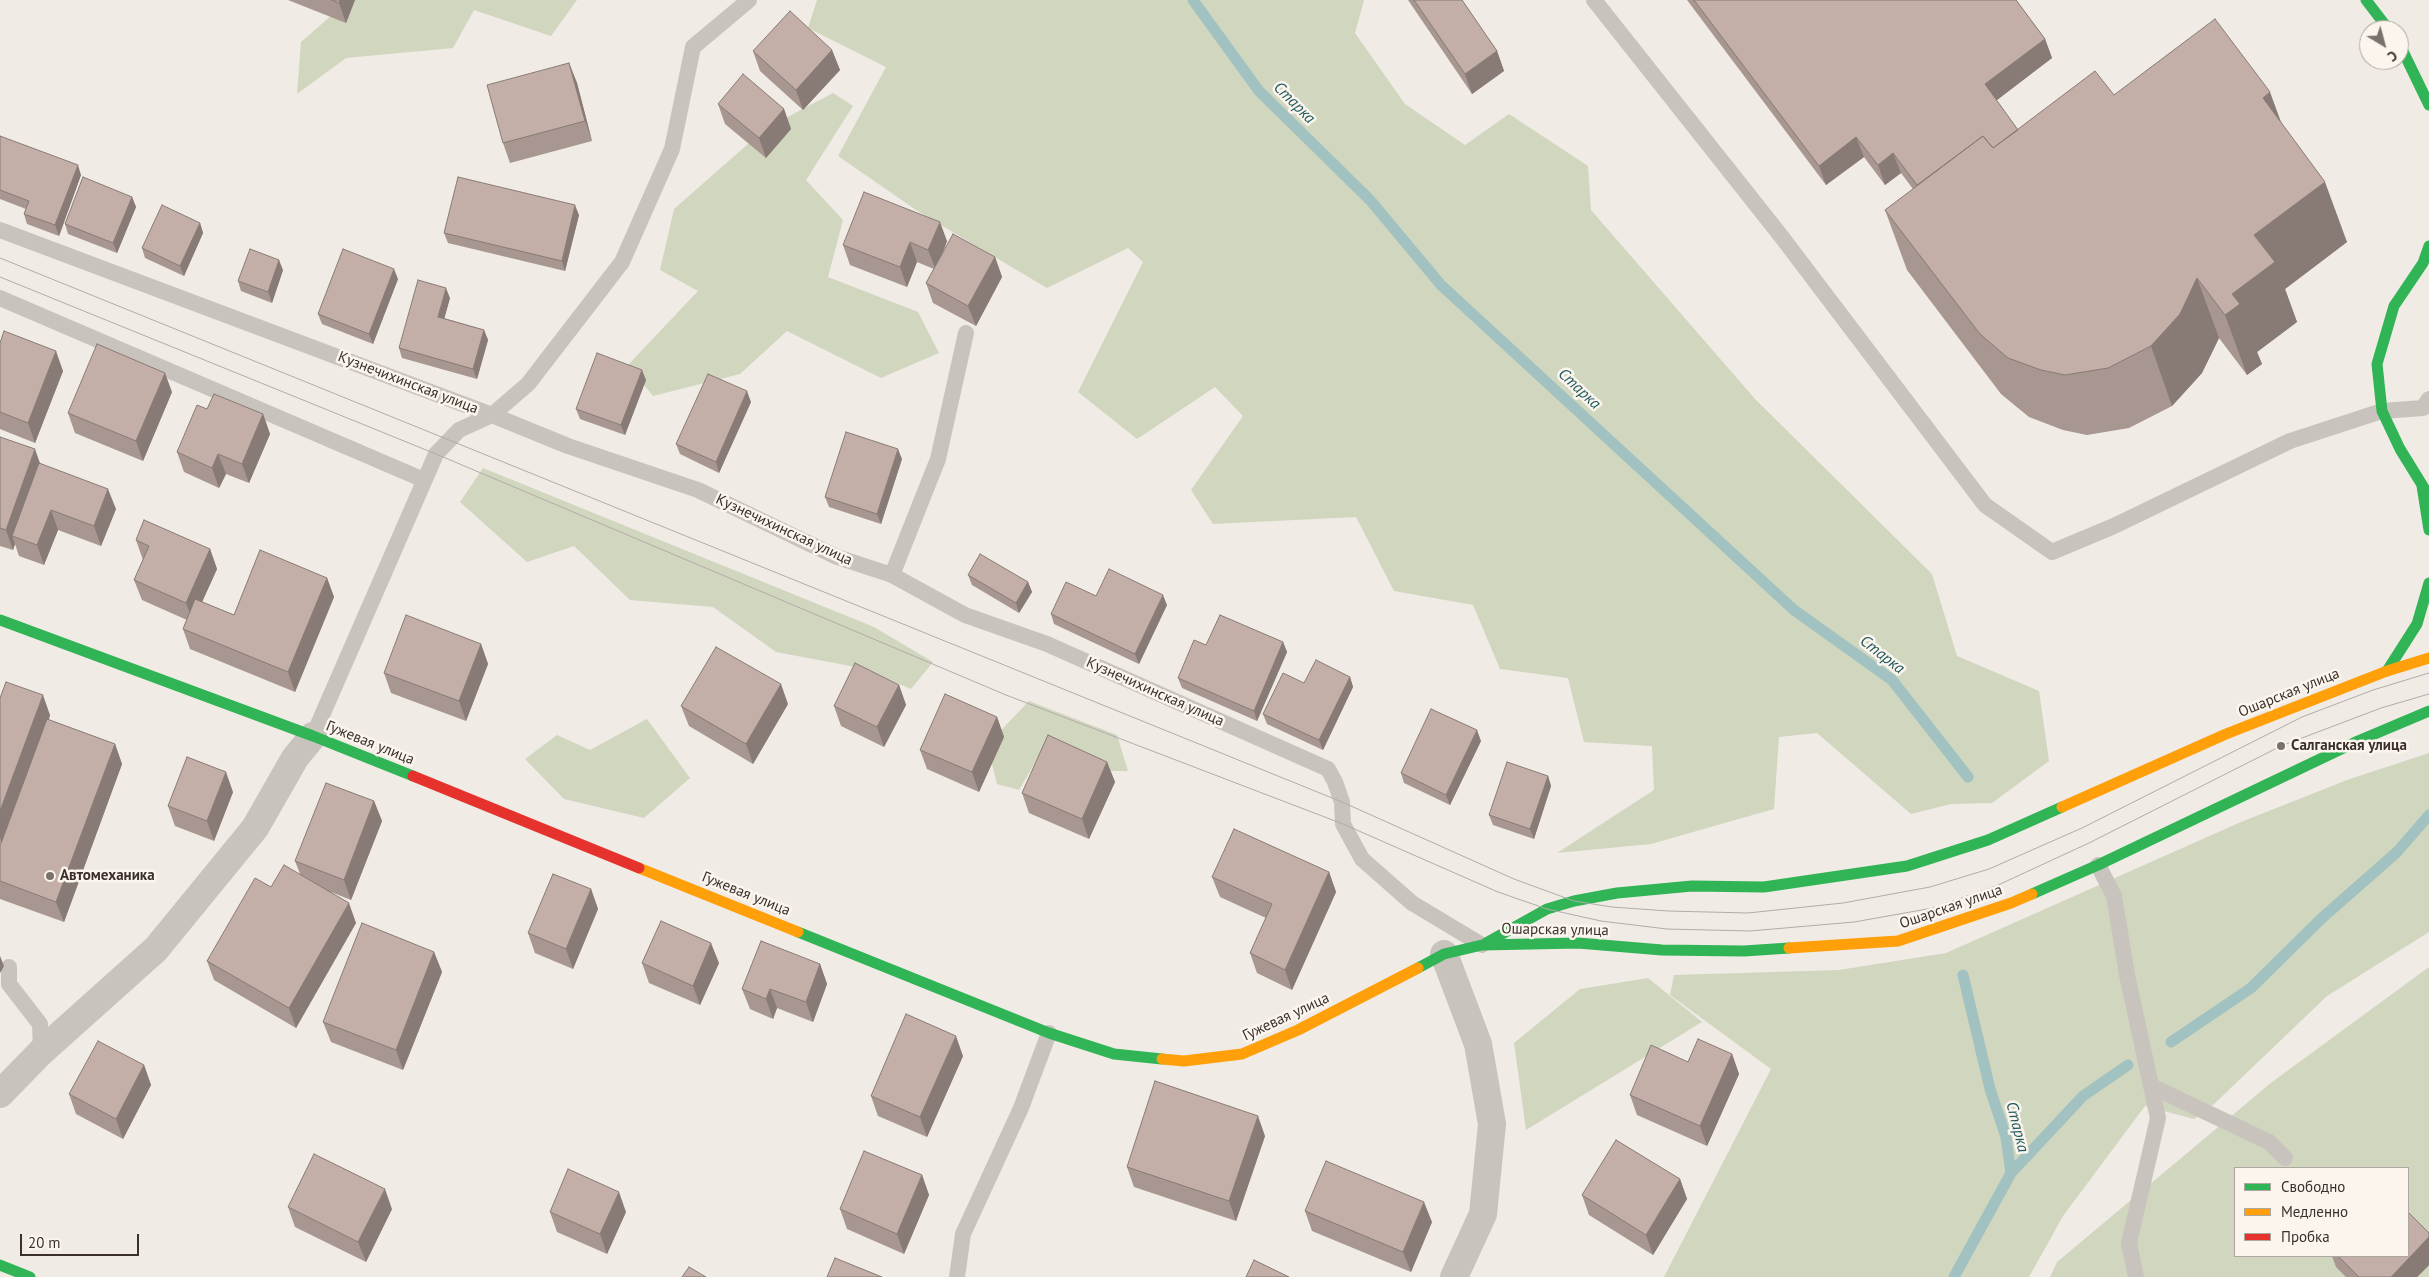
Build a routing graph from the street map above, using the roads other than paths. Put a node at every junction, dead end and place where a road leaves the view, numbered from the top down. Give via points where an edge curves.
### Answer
1 (749, 0) edge
2 (1594, 0) edge
3 (2366, 0) edge
4 (2381, 20) edge
5 (2409, 64) edge
6 (2429, 105) edge
7 (0, 230) edge
8 (2429, 246) edge
9 (0, 298) edge
10 (966, 333) dead end
11 (2429, 400) edge
12 (2382, 411) junction
13 (492, 415) junction
14 (424, 480) junction
15 (2426, 491) edge
16 (2429, 530) edge
17 (892, 575) junction
18 (2429, 583) edge
19 (0, 620) edge
20 (2429, 658) edge
21 (2387, 670) junction
22 (2429, 711) edge
23 (313, 736) junction
24 (2098, 865) junction
25 (1482, 945) junction
26 (1444, 954) junction
27 (9, 967) dead end
28 (1049, 1033) junction
29 (41, 1052) junction
30 (2151, 1086) junction
31 (0, 1094) edge
32 (2285, 1158) dead end
33 (0, 1265) edge
34 (30, 1277) edge
35 (957, 1277) edge
36 (1454, 1277) edge
37 (2136, 1277) edge

1 - 13 lane via 693,47 672,149 622,262 528,384
2 - 12 lane via 1781,236 1985,505 2052,552 2114,526 2290,441
3 - 4 street
5 - 6 street
7 - 13 lane, Кузнечихинская улица
8 - 12 street via 2423,263 2394,306 2377,364
9 - 14 lane
10 - 17 lane via 938,460
11 - 12 lane via 2423,408
12 - 15 street via 2400,449
13 - 14 lane via 459,430 436,454
13 - 17 lane, Кузнечихинская улица via 568,446 698,490 837,557
14 - 23 lane
15 - 16 street
17 - 25 lane, Кузнечихинская улица via 965,616 1047,644 1328,769 1342,802 1343,824 1362,859 1412,903
18 - 21 street via 2418,624
19 - 23 street, Гужевая улица
20 - 21 street, Ошарская улица
21 - 25 street, Ошарская улица via 2226,734 1988,840 1907,866 1764,887 1692,886 1574,900 1547,909
22 - 24 street, Ошарская улица via 2358,741
23 - 28 street, Гужевая улица
23 - 29 street via 295,758 255,828 156,949
24 - 25 street, Ошарская улица via 2011,903 1898,941 1744,951 1662,950 1578,943
24 - 30 lane via 2114,896
25 - 26 street, Гужевая улица
26 - 28 street, Гужевая улица via 1298,1030 1242,1054 1184,1061 1114,1054
26 - 36 street via 1478,1044 1492,1124 1483,1214
27 - 29 lane via 9,984 40,1024
28 - 35 lane via 1021,1108 963,1234
29 - 31 street
30 - 32 lane via 2269,1142
30 - 37 lane via 2158,1118 2129,1243
33 - 34 street

